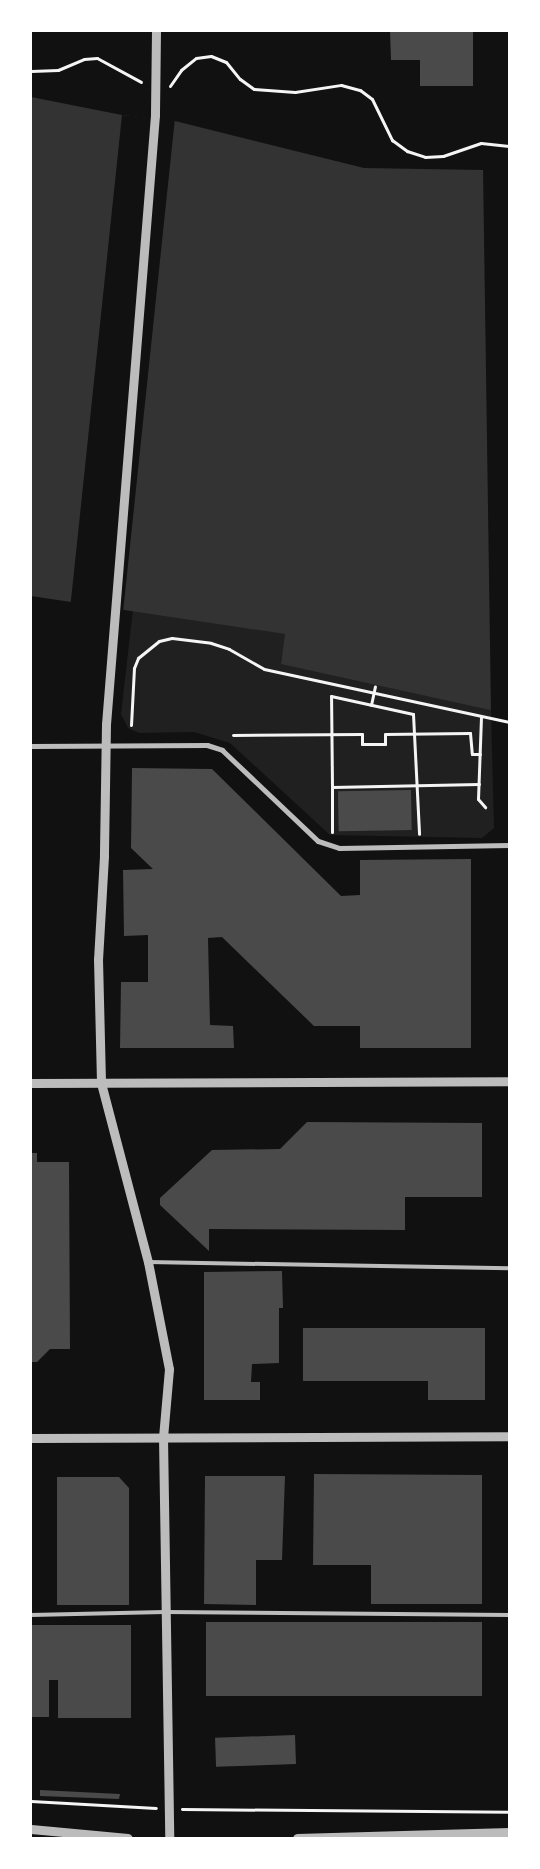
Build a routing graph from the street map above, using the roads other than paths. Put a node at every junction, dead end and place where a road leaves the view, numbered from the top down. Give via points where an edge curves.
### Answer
1 (156, 31) edge
2 (31, 746) edge
3 (104, 746) junction
4 (509, 845) edge
5 (509, 1082) edge
6 (31, 1083) edge
7 (101, 1083) junction
8 (148, 1262) junction
9 (509, 1268) edge
10 (509, 1436) edge
11 (162, 1437) junction
12 (31, 1438) edge
13 (165, 1612) junction
14 (31, 1615) edge
15 (509, 1615) edge
16 (31, 1829) edge
17 (509, 1832) edge
18 (128, 1838) edge
19 (169, 1838) edge
20 (298, 1838) edge

1 - 3 street via 156,115
2 - 3 street
3 - 4 street via 207,745 222,750 318,841 339,848
3 - 7 street via 104,856 98,959
5 - 7 street
6 - 7 street
7 - 8 street
8 - 9 lane
8 - 11 street via 169,1369
10 - 11 street
11 - 12 street
11 - 13 street
13 - 14 lane
13 - 15 lane
13 - 19 street
16 - 18 street
17 - 20 street

